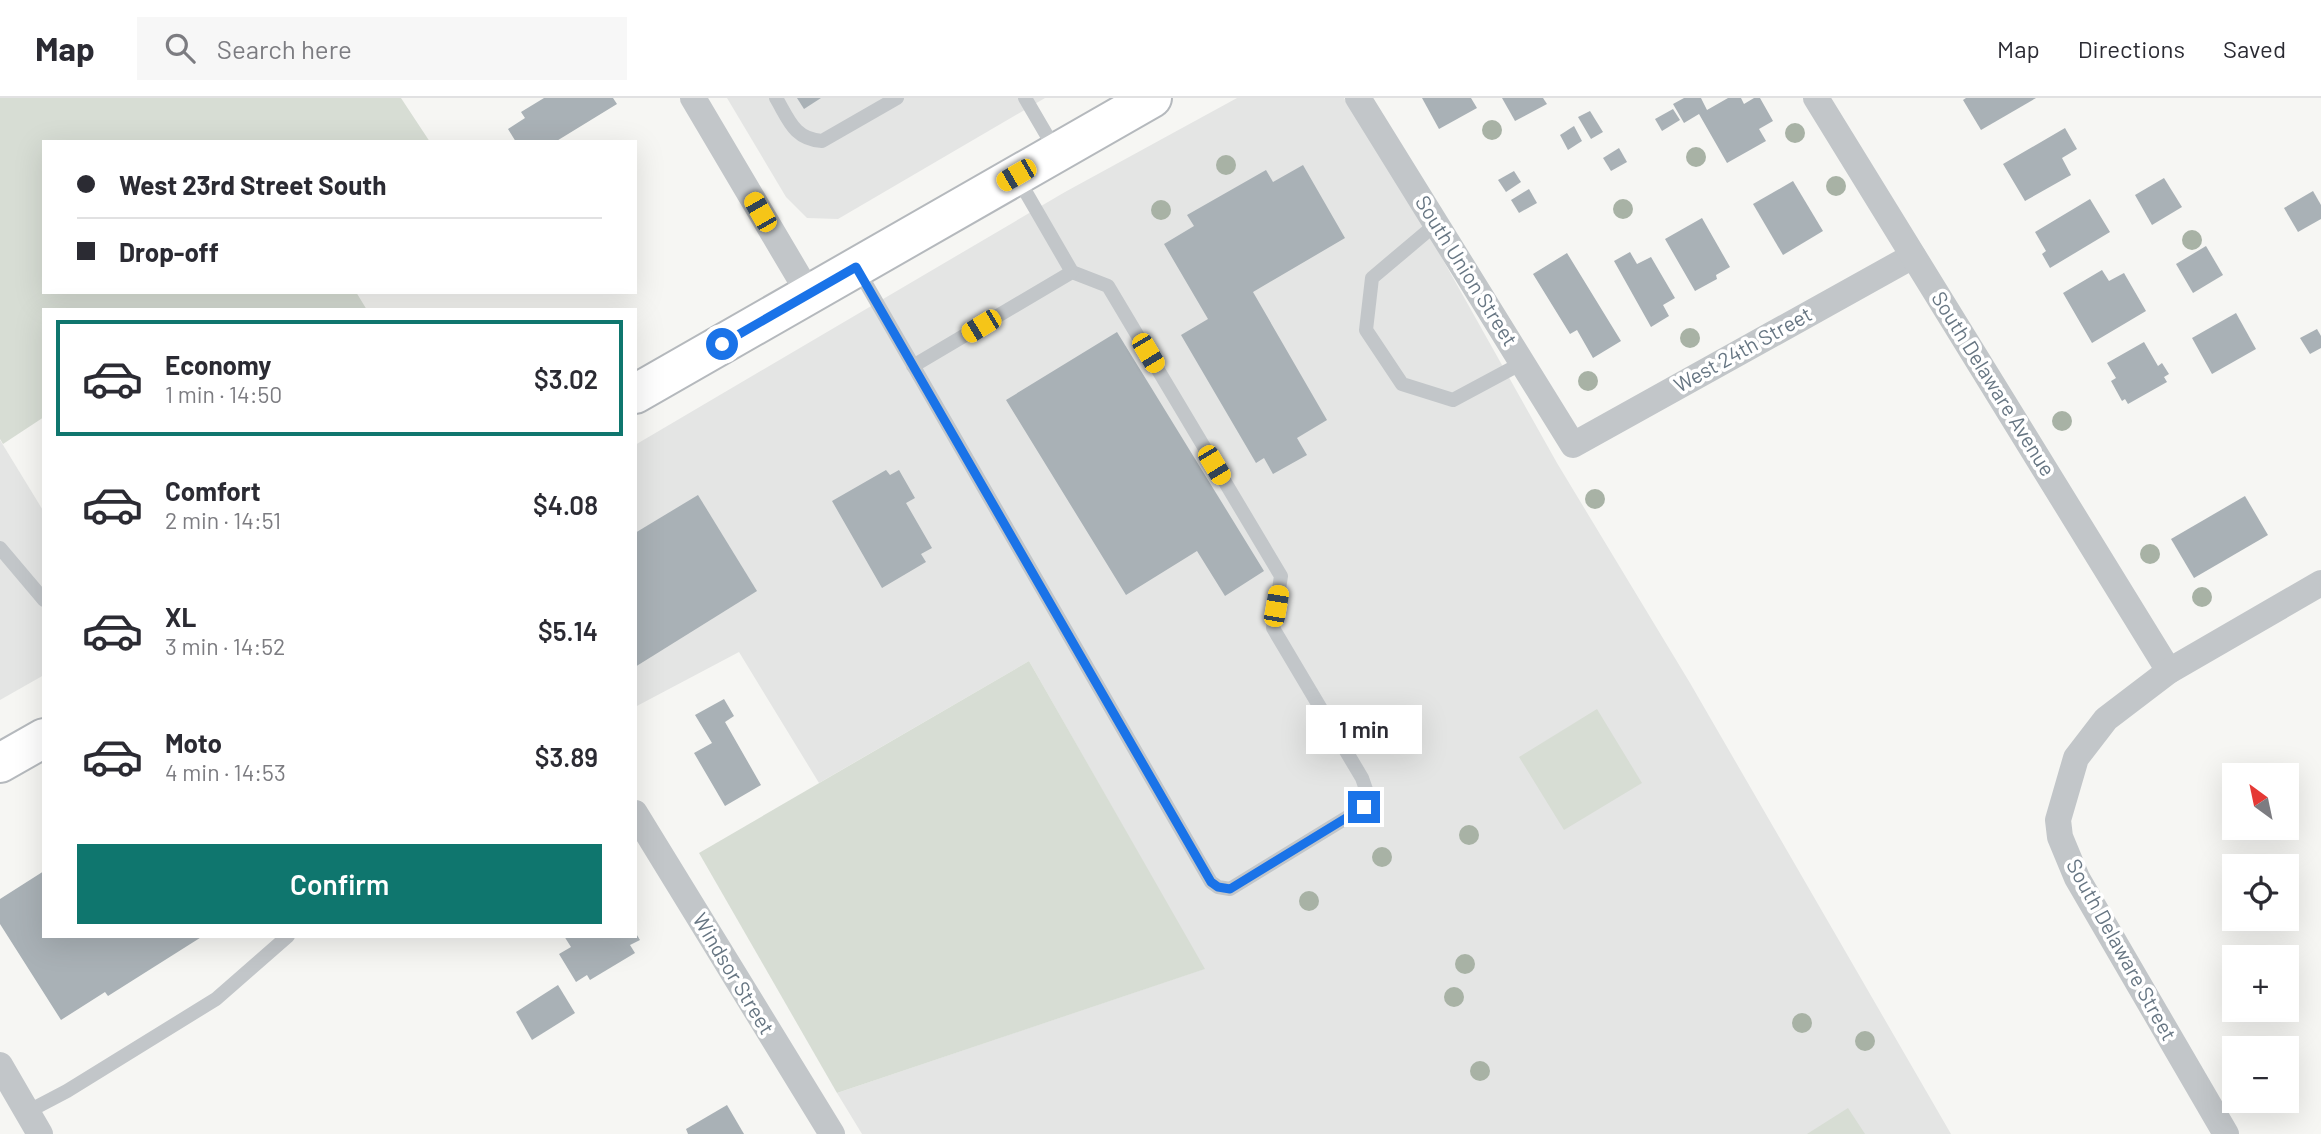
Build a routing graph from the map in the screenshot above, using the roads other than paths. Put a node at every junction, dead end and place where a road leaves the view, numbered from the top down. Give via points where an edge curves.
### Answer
1 (693, 98) edge
2 (776, 98) edge
3 (897, 98) edge
4 (1026, 98) edge
5 (1152, 98) edge
6 (1358, 98) edge
7 (1816, 98) edge
8 (1057, 152) junction
9 (1016, 175) junction
10 (1436, 224) junction
11 (1913, 256) junction
12 (856, 267) junction
13 (1072, 272) junction
14 (809, 294) junction
15 (1522, 363) junction
16 (913, 366) junction
17 (637, 393) edge
18 (1573, 445) joint
19 (0, 548) edge
20 (2321, 583) edge
21 (42, 598) edge
22 (2169, 671) junction
23 (42, 739) edge
24 (0, 763) edge
25 (637, 816) edge
26 (286, 938) edge
27 (0, 1065) edge
28 (33, 1123) edge
29 (831, 1134) edge
30 (2226, 1134) edge

1 - 14 street
2 - 3 lane via 797,133 822,141
4 - 8 lane
5 - 8 main road
6 - 10 street, South Union Street
7 - 11 street, South Delaware Avenue
8 - 9 main road
9 - 12 main road
9 - 13 lane
10 - 15 street, South Union Street
10 - 15 lane via 1372,278 1366,330 1402,384 1453,400
11 - 18 street, West 24th Street
11 - 22 street, South Delaware Avenue
12 - 14 main road
12 - 16 lane
13 - 16 lane
13 - 16 lane via 1108,286 1281,576 1273,628 1362,778 1369,798 1364,807 1230,889 1211,882
14 - 17 main road
15 - 18 street, South Union Street
19 - 21 lane
20 - 22 street, South Delaware Street
22 - 30 street, South Delaware Street via 2106,719 2077,758 2058,820 2060,837 2077,878
23 - 24 main road
25 - 29 street, Windsor Street
26 - 28 lane via 216,999 67,1091
27 - 28 street

